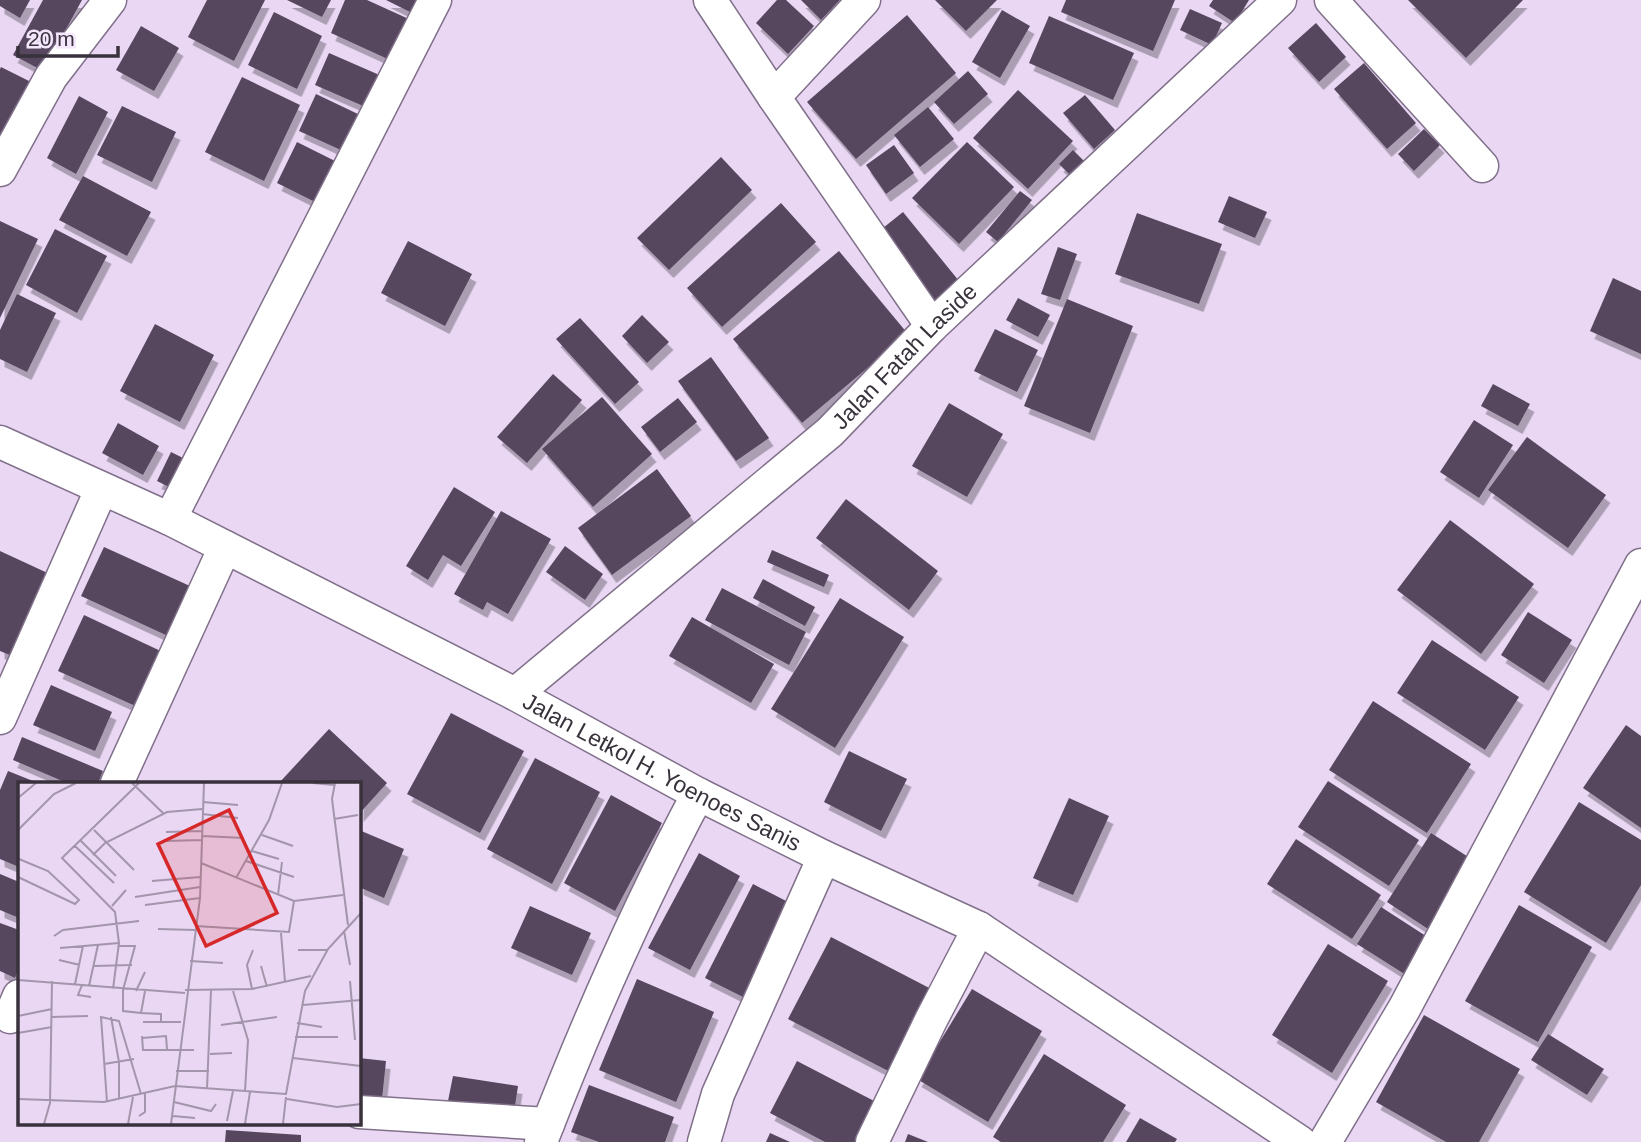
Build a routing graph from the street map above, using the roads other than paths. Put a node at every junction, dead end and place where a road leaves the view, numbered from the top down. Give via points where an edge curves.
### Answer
1 (110, 0) edge
2 (435, 0) edge
3 (710, 0) edge
4 (864, 0) edge
5 (1280, 0) edge
6 (1331, 0) edge
7 (774, 97) junction
8 (1482, 166) dead end
9 (0, 170) edge
10 (932, 327) junction
11 (0, 442) edge
12 (101, 490) junction
13 (170, 519) junction
14 (225, 547) junction
15 (1641, 565) edge
16 (515, 694) junction
17 (0, 718) edge
18 (117, 782) edge
19 (698, 794) junction
20 (824, 857) junction
21 (979, 928) junction
22 (360, 1112) edge
23 (544, 1133) edge
24 (704, 1142) edge
25 (872, 1142) edge
26 (1300, 1142) edge
27 (1325, 1142) edge

1 - 9 street via 51,76
2 - 13 street
3 - 7 street
4 - 7 street
5 - 10 street, Jalan Fatah Laside
6 - 8 street
7 - 10 street
10 - 16 street, Jalan Fatah Laside via 830,432
11 - 12 street, Jalan Letkol H. Yoenoes Sanis
12 - 13 street, Jalan Letkol H. Yoenoes Sanis
12 - 17 street
13 - 14 street, Jalan Letkol H. Yoenoes Sanis
14 - 16 street, Jalan Letkol H. Yoenoes Sanis
14 - 18 street
15 - 27 street via 1404,1009
16 - 19 street, Jalan Letkol H. Yoenoes Sanis
19 - 20 street, Jalan Letkol H. Yoenoes Sanis
19 - 23 street via 604,985
20 - 21 street, Jalan Letkol H. Yoenoes Sanis
20 - 24 street via 718,1094
21 - 25 street
21 - 26 street, Jalan Letkol H. Yoenoes Sanis
22 - 23 street

